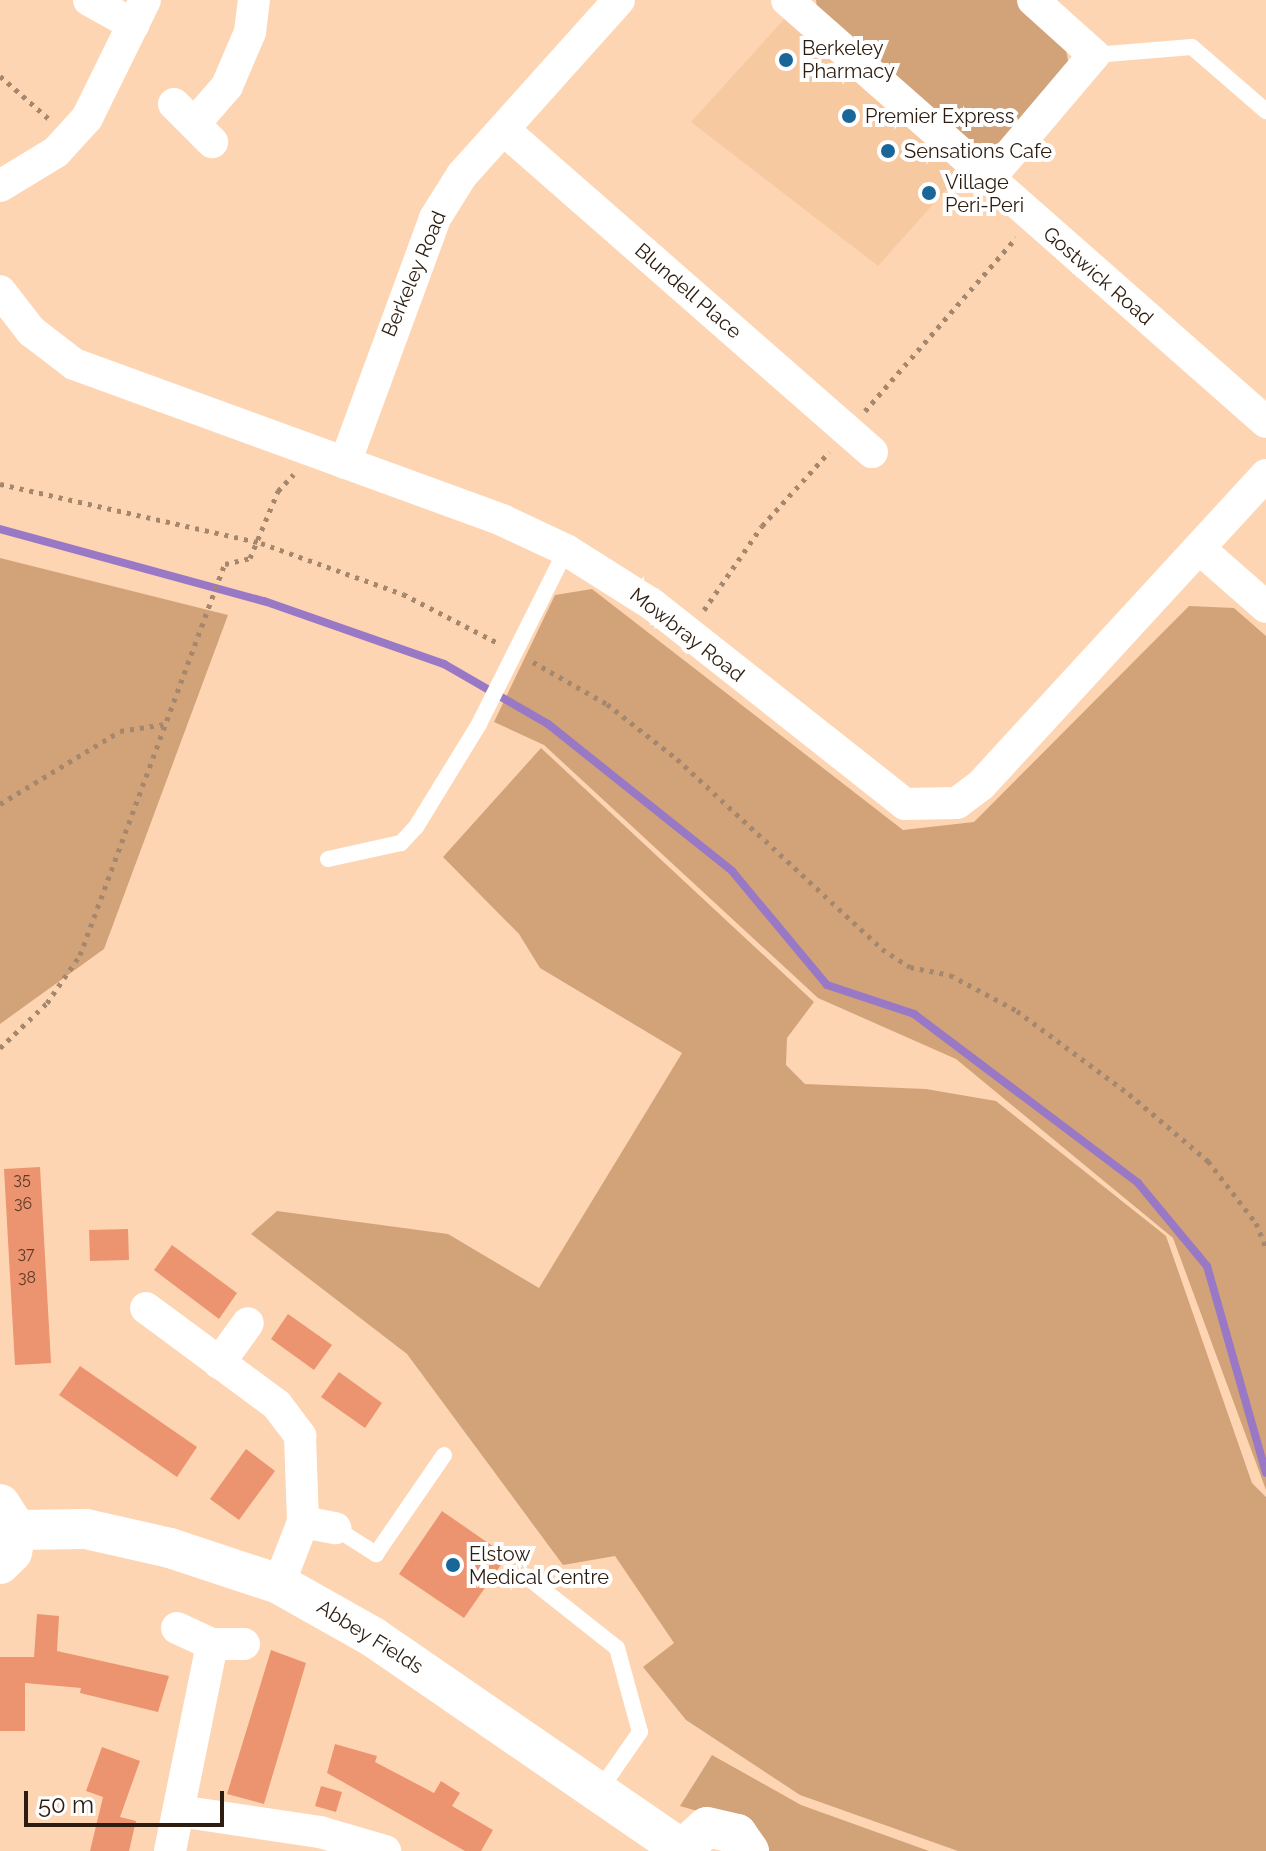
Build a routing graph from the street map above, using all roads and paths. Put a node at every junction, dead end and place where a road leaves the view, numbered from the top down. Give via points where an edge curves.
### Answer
1 (89, 0) edge
2 (254, 0) edge
3 (619, 0) edge
4 (787, 0) edge
5 (1033, 0) edge
6 (139, 12) edge
7 (1094, 55) junction
8 (0, 76) edge
9 (1266, 111) edge
10 (193, 123) dead end
11 (504, 130) junction
12 (70, 138) junction
13 (988, 180) junction
14 (0, 186) edge
15 (0, 291) edge
16 (1266, 422) edge
17 (314, 452) junction
18 (872, 452) dead end
19 (345, 463) junction
20 (1266, 475) edge
21 (0, 484) edge
22 (261, 543) junction
23 (566, 550) junction
24 (1201, 550) junction
25 (1266, 607) edge
26 (510, 658) junction
27 (165, 724) junction
28 (0, 804) edge
29 (328, 859) dead end
30 (0, 1048) edge
31 (1266, 1248) edge
32 (146, 1308) dead end
33 (248, 1323) dead end
34 (219, 1363) junction
35 (444, 1455) dead end
36 (303, 1522) junction
37 (335, 1528) joint
38 (6, 1533) edge
39 (526, 1576) dead end
40 (279, 1584) junction
41 (177, 1628) dead end
42 (212, 1644) junction
43 (244, 1644) dead end
44 (599, 1791) junction
45 (179, 1811) junction
46 (681, 1850) edge
47 (170, 1851) edge
48 (379, 1851) edge
49 (749, 1851) edge

1 - 6 street
2 - 10 street via 250,32 227,86
3 - 11 street, Berkeley Road
4 - 13 street, Gostwick Road
5 - 7 street
6 - 12 street via 103,92
7 - 9 lane via 1192,47
7 - 13 street
8 - 12 path
11 - 18 street, Blundell Place
11 - 19 street, Berkeley Road via 462,175 435,218
12 - 14 street
13 - 16 street, Gostwick Road
15 - 17 street, Mowbray Road via 31,331 74,364
17 - 19 street, Mowbray Road
17 - 22 path via 278,491
19 - 23 street, Mowbray Road via 502,520
20 - 24 street, Mowbray Road
21 - 22 path
22 - 26 path via 403,594
22 - 27 path via 250,558 225,564
23 - 24 street, Mowbray Road via 653,605 881,791 905,804 932,807 957,803 981,785
23 - 26 lane
24 - 25 street
26 - 29 lane via 479,724 401,843
26 - 31 path via 607,704 677,759 882,949 910,967 950,975 1017,1011 1129,1094 1208,1161 1256,1223
27 - 28 path via 120,731
27 - 30 path via 80,955 47,1003
32 - 34 street
33 - 34 street
34 - 36 street via 277,1405 300,1436
35 - 37 lane via 376,1554
36 - 37 street
36 - 40 street
38 - 40 street, Abbey Fields via 86,1529 170,1548
39 - 44 lane via 617,1648 640,1732
40 - 44 street, Abbey Fields via 373,1637
41 - 42 street
42 - 43 street
42 - 45 street
44 - 46 street, Abbey Fields
45 - 47 street
45 - 48 street via 320,1832
46 - 49 street via 707,1827 737,1834

